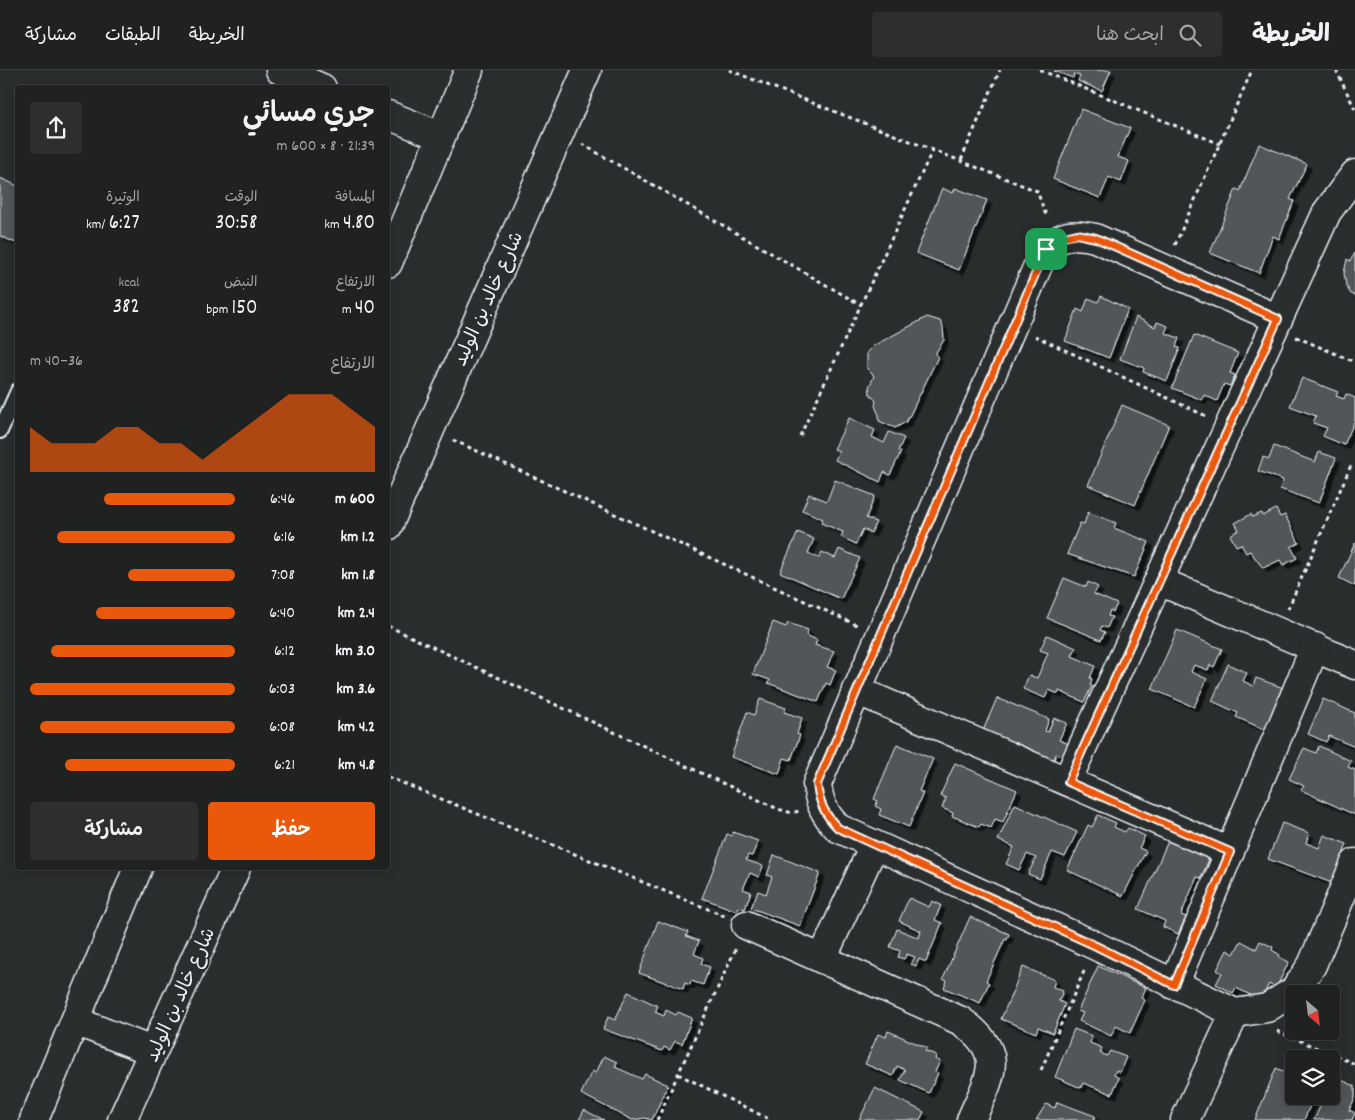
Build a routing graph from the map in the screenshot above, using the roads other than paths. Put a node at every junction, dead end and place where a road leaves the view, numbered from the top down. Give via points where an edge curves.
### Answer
1 (280, 70) edge
2 (469, 70) edge
3 (587, 70) edge
4 (315, 85) edge
5 (390, 116) edge
6 (440, 136) junction
7 (1355, 174) edge
8 (390, 258) edge
9 (1276, 323) junction
10 (15, 398) edge
11 (0, 431) edge
12 (390, 521) edge
13 (1159, 582) junction
14 (1314, 648) junction
15 (1355, 664) edge
16 (856, 690) junction
17 (1068, 782) junction
18 (874, 845) junction
19 (1230, 852) junction
20 (1355, 864) edge
21 (137, 870) edge
22 (235, 870) edge
23 (746, 924) road end
24 (822, 959) junction
25 (1174, 985) junction
26 (1235, 1013) junction
27 (75, 1021) junction
28 (152, 1051) junction
29 (34, 1120) edge
30 (122, 1120) edge
31 (971, 1120) edge
32 (1185, 1120) edge

1 - 4 street
2 - 6 street
3 - 12 street, شارع خالد بن الوليد
5 - 6 street
6 - 8 street
7 - 9 street via 1327,212
9 - 13 street
9 - 16 street via 1096,238 1077,234 1060,238 1046,249
10 - 11 lane
13 - 14 street
13 - 17 street
14 - 15 street
14 - 19 street
16 - 17 street
16 - 18 street via 817,784 819,801 826,816 838,828
17 - 19 street
18 - 24 street
18 - 25 street
19 - 25 street
20 - 26 street via 1312,965 1294,991 1266,1008
21 - 27 street
22 - 28 street, شارع خالد بن الوليد
23 - 24 street
24 - 31 street via 961,1021 978,1033 989,1050 992,1070
25 - 26 street
26 - 32 street
27 - 28 street
27 - 29 street
28 - 30 street, شارع خالد بن الوليد

